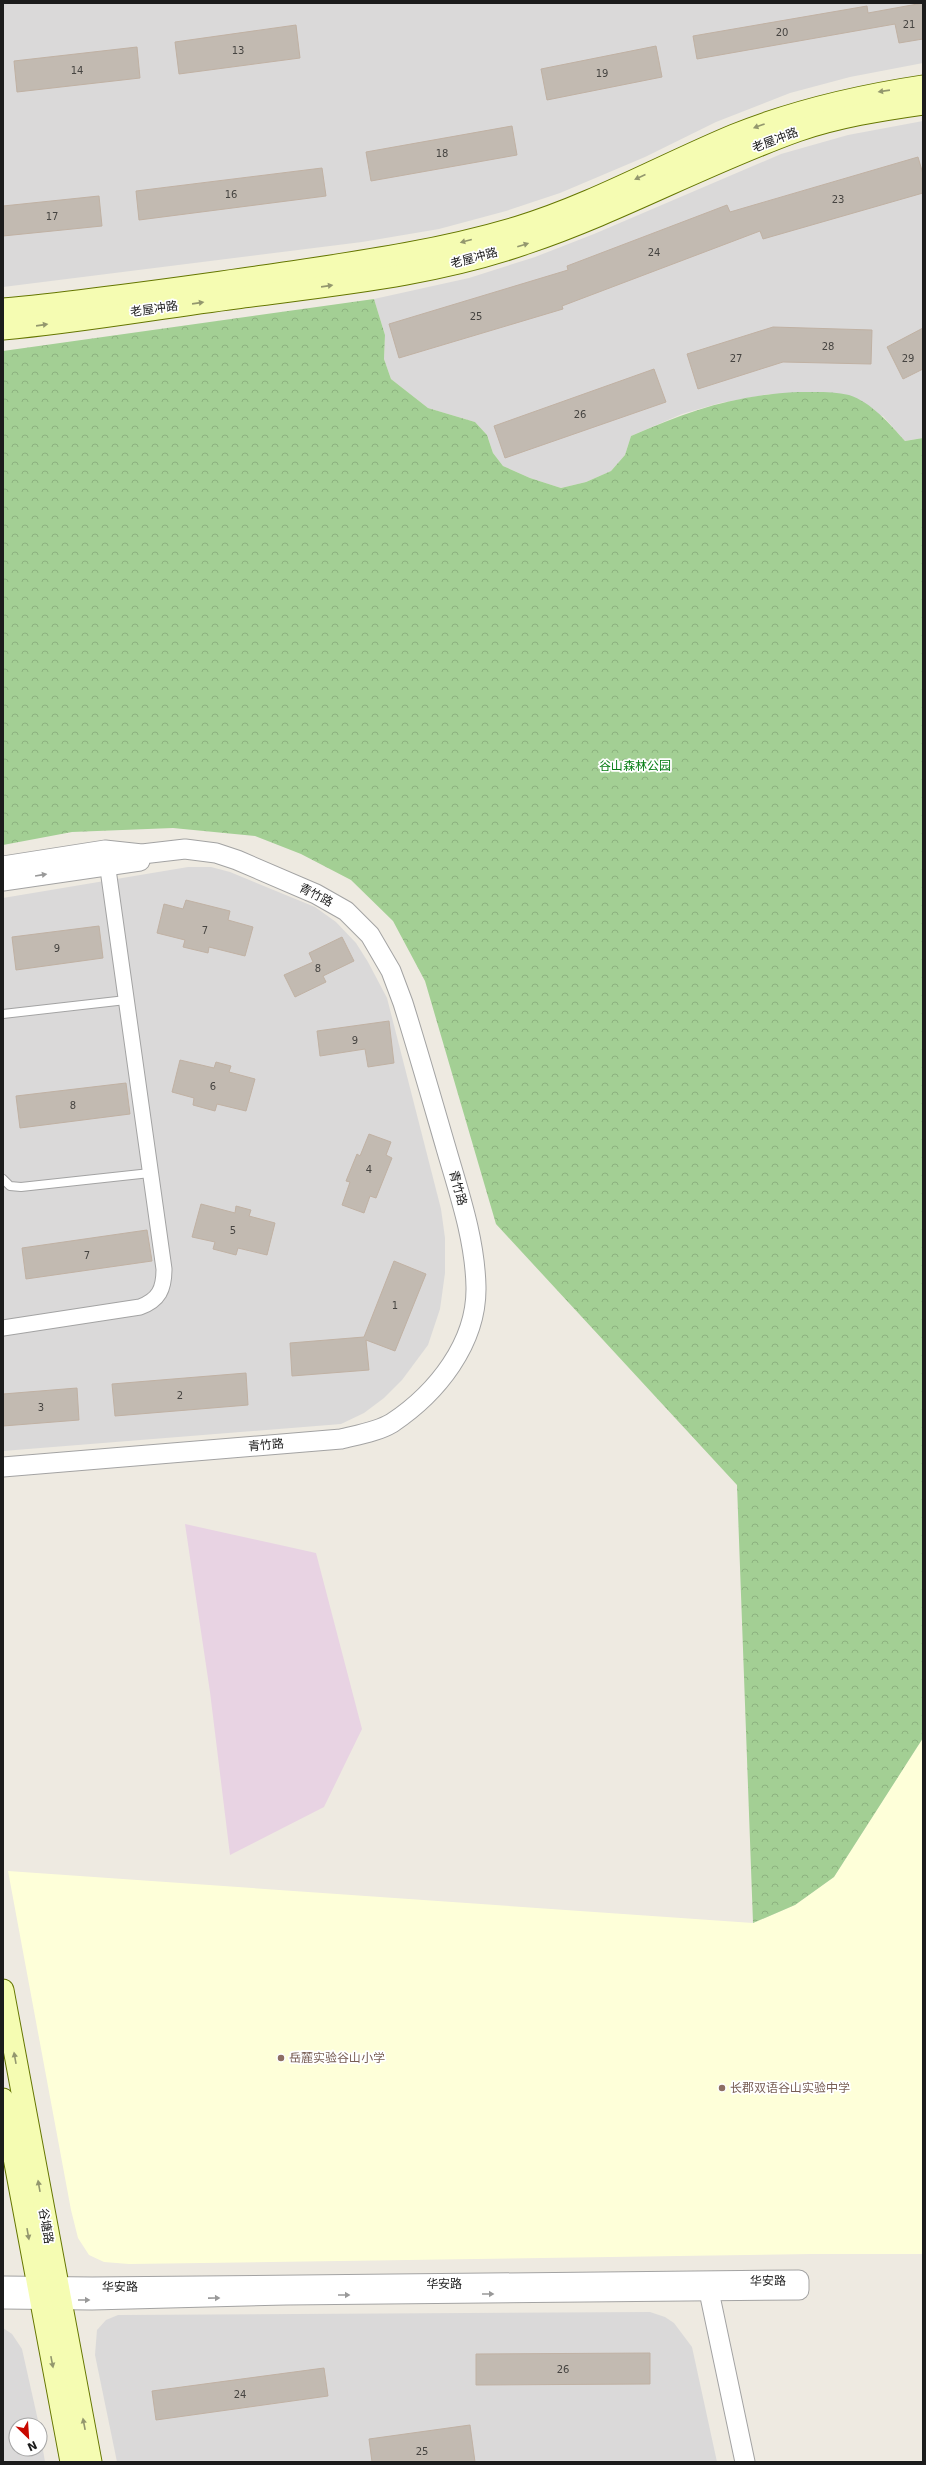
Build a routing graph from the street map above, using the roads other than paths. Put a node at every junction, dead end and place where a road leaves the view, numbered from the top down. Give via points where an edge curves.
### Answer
1 (923, 86) edge
2 (923, 104) edge
3 (3, 310) edge
4 (3, 329) edge
5 (107, 858) junction
6 (3, 866) edge
7 (3, 881) edge
8 (126, 1000) junction
9 (3, 1014) edge
10 (150, 1173) junction
11 (3, 1179) edge
12 (3, 1328) edge
13 (3, 1461) edge
14 (3, 1467) edge
15 (3, 1990) edge
16 (3, 2099) edge
17 (3, 2286) edge
18 (703, 2287) junction
19 (49, 2293) junction
20 (3, 2299) edge
21 (71, 2462) edge
22 (91, 2462) edge
23 (735, 2462) edge
24 (745, 2462) edge

1 -> 3 main road, 老屋冲路 via 860,95 792,114 734,135 593,198 519,226 434,249 196,285
4 -> 2 main road, 老屋冲路 via 358,282 438,268 525,244 599,217 799,130 864,113
5 - 6 street, 青竹路
7 -> 5 street, 青竹路
5 - 8 street
5 - 13 street, 青竹路 via 186,856 215,859 313,899 342,917 365,940 385,973 396,1004 455,1200 466,1249 469,1287 464,1321 452,1353 440,1371 388,1418 369,1426 339,1433
5 - 14 street, 青竹路 via 185,849 216,853 316,894 346,911 370,935 391,971 403,1003 461,1199 472,1249 476,1288 470,1325 458,1355 444,1376 417,1403 391,1423 370,1432 340,1439
8 - 9 lane
8 - 10 street
10 - 11 lane via 21,1187 10,1186
10 - 12 street via 164,1269 164,1282 159,1296 140,1307
19 -> 15 main road, 谷塘路
16 -> 19 main road, 谷塘路
17 - 19 street, 华安路
18 - 19 street, 华安路 via 286,2295
18 - 23 street
18 - 24 street
19 - 20 street, 华安路
19 -> 21 main road, 谷塘路
22 -> 19 main road, 谷塘路

